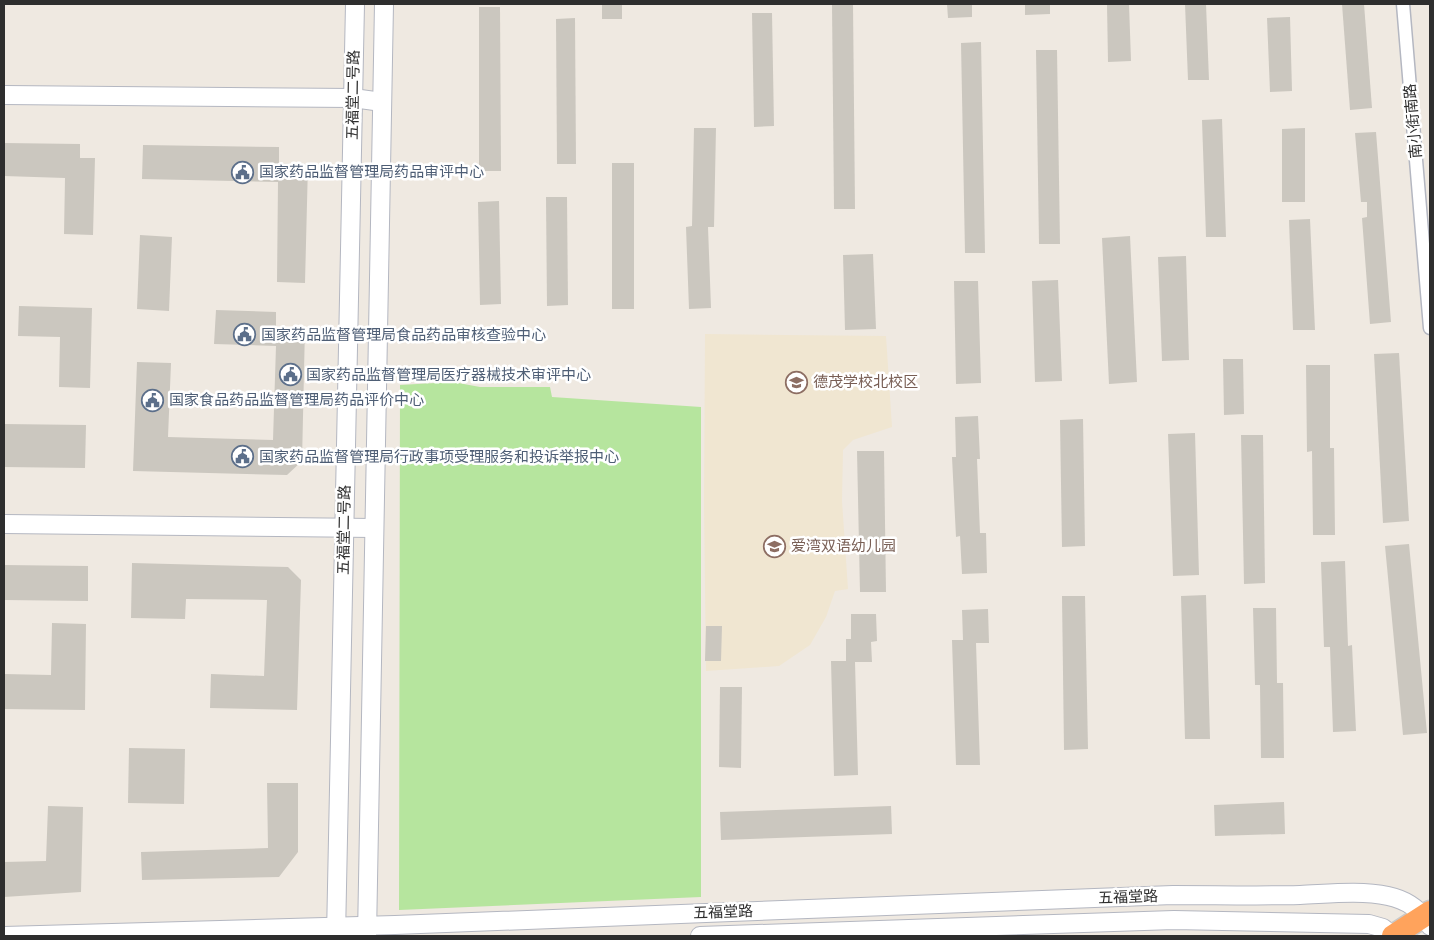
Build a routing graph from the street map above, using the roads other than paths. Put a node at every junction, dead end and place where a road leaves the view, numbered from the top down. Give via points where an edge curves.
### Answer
1 (355, 4) edge
2 (384, 4) edge
3 (1403, 4) edge
4 (4, 95) edge
5 (353, 98) junction
6 (382, 102) junction
7 (1430, 328) edge
8 (4, 524) edge
9 (344, 528) junction
10 (374, 528) junction
11 (1428, 918) edge
12 (336, 931) edge
13 (367, 931) edge
14 (934, 932) edge
15 (4, 936) edge
16 (700, 936) edge
17 (1393, 936) edge

1 - 5 main road, 五福堂二号路
2 - 6 main road, 五福堂二号路
3 - 7 street, 南小街南路
4 - 5 main road
5 - 6 main road
5 - 9 main road, 五福堂二号路
6 - 10 main road, 五福堂二号路
8 - 9 main road
9 - 10 main road
9 - 12 main road, 五福堂二号路
10 - 13 main road, 五福堂二号路
11 - 13 main road, 五福堂路 via 1404,901 1372,893 1173,895
11 - 17 highway
12 - 13 main road, 五福堂路
12 - 15 main road, 五福堂路
14 - 16 main road, 五福堂路
14 - 17 main road, 五福堂路 via 1174,920 1368,924 1383,928

